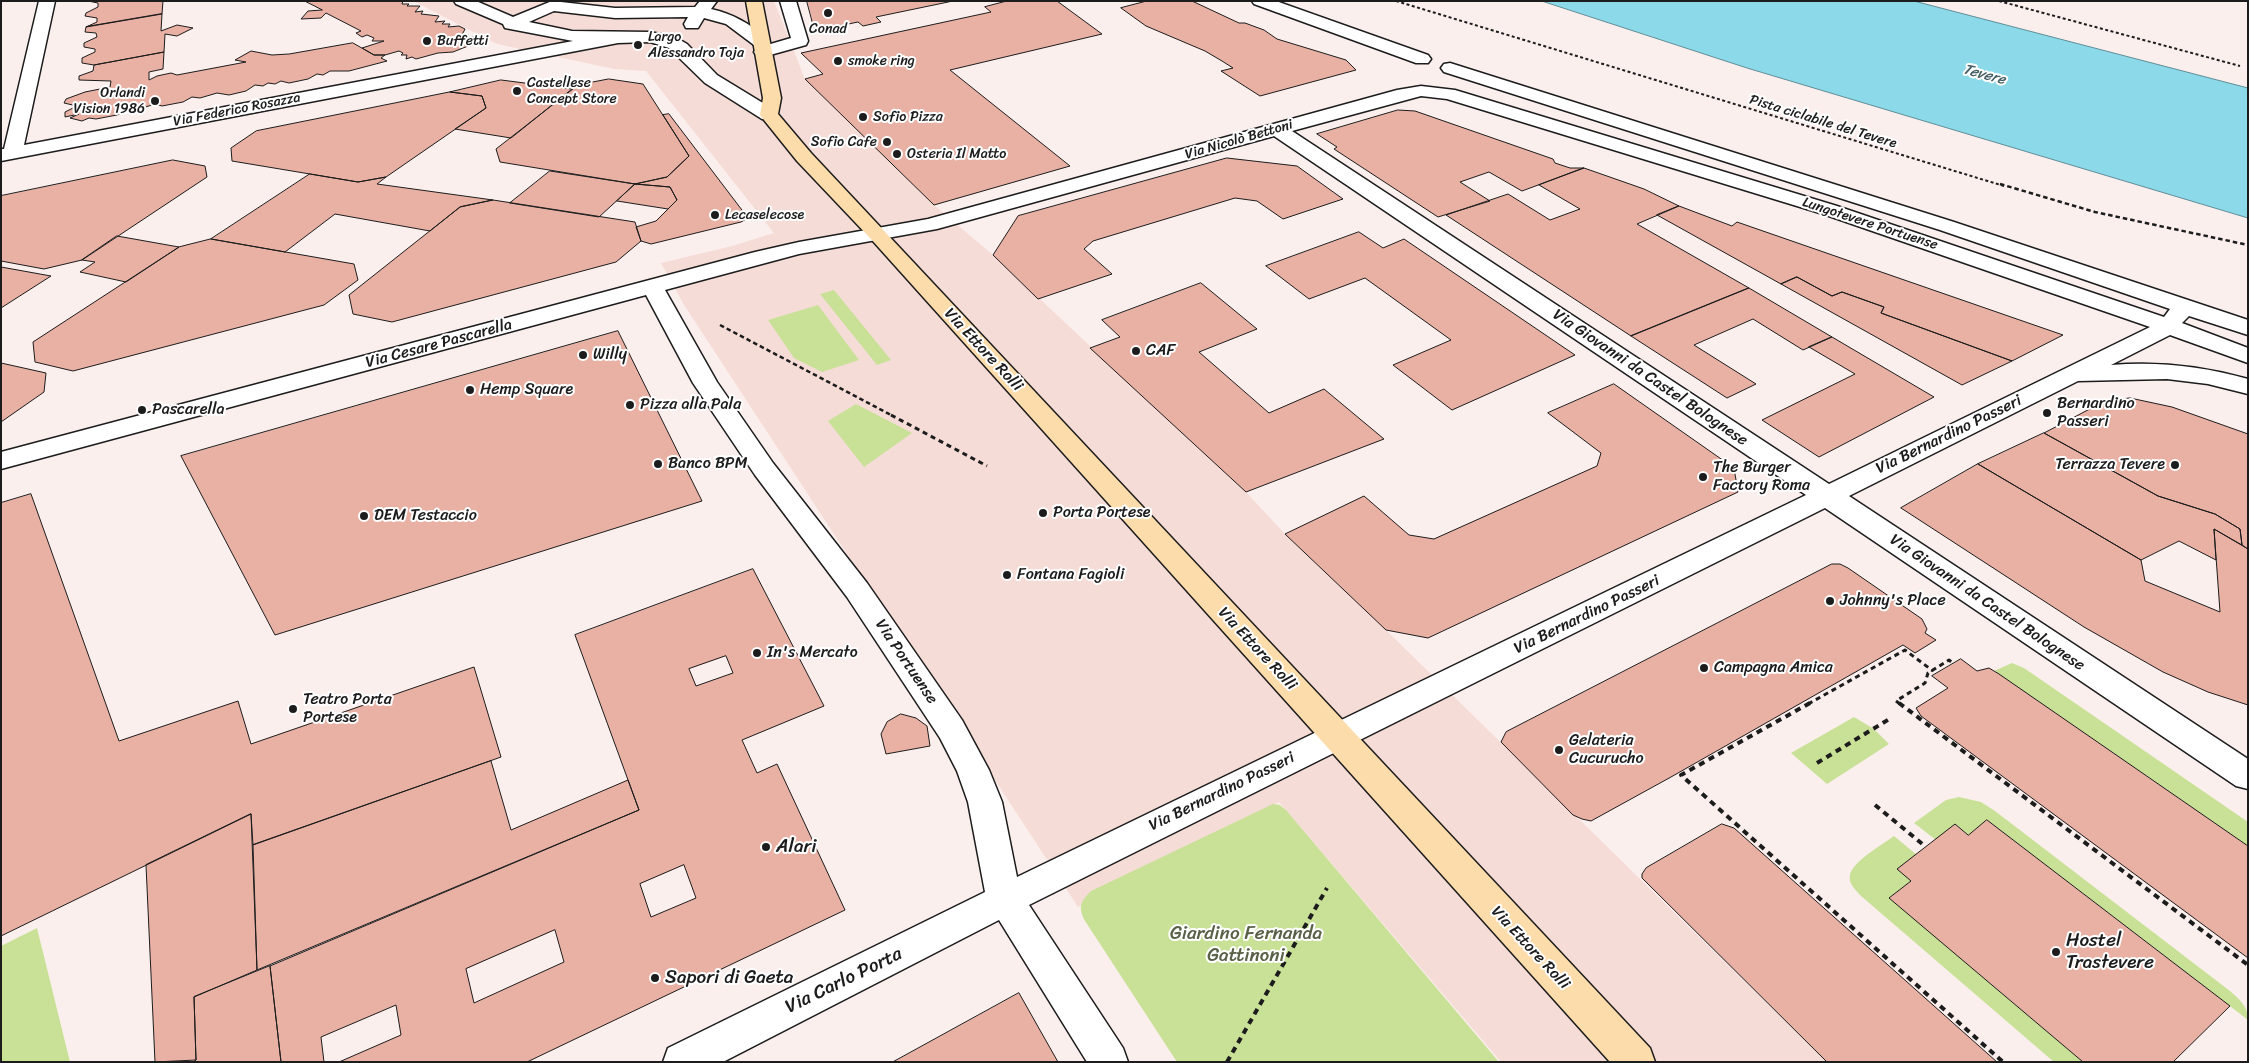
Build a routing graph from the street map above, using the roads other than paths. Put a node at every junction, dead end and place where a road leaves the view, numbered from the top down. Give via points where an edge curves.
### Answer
1 (47, 1) edge
2 (462, 1) edge
3 (754, 1) edge
4 (788, 1) edge
5 (1260, 1) edge
6 (546, 4) edge
7 (704, 7) edge
8 (508, 35) junction
9 (613, 39) junction
10 (761, 46) junction
11 (688, 56) junction
12 (1422, 60) dead end
13 (473, 65) junction
14 (1450, 68) dead end
15 (770, 115) junction
16 (1617, 122) junction
17 (1277, 129) junction
18 (1600, 139) junction
19 (7, 154) edge
20 (878, 235) junction
21 (652, 286) junction
22 (2185, 306) junction
23 (2166, 328) junction
24 (2248, 328) edge
25 (2248, 356) edge
26 (2063, 379) junction
27 (2248, 387) edge
28 (1, 461) edge
29 (1826, 497) junction
30 (1337, 736) junction
31 (2248, 776) edge
32 (1006, 900) junction
33 (682, 1062) edge
34 (1109, 1062) edge
35 (1636, 1062) edge

1 - 19 street
2 - 8 street
3 - 10 main road
4 - 10 street via 800,41
5 - 12 street
6 - 7 street via 615,13
6 - 8 street
7 - 10 street via 730,18
7 - 11 street via 688,35
8 - 9 street
8 - 13 street, Via Federico Rosazza
9 - 11 street via 666,40 680,46
9 - 13 street, Via Federico Rosazza
10 - 15 main road via 772,98
11 - 15 street via 712,81
13 - 19 street, Via Federico Rosazza
14 - 16 street, Lungotevere Portuense
15 - 20 main road via 804,157
16 - 18 street via 1600,128
16 - 22 street, Lungotevere Portuense
17 - 18 street, Via Nicolò Bettoni via 1421,91 1449,94
17 - 20 street, Via Nicolò Bettoni via 939,223
17 - 29 street, Via Giovanni da Castel Bolognese
18 - 23 street, Lungotevere Portuense via 1996,265 2114,306
20 - 21 street, Via Cesare Pascarella via 799,248
20 - 30 main road, Via Ettore Rolli
21 - 28 street, Via Cesare Pascarella
21 - 32 street, Via Portuense via 710,391 764,470 857,590 951,729 973,770 985,802
22 - 23 street
22 - 24 street, Lungotevere Portuense
23 - 25 street, Lungotevere Portuense
23 - 26 street, Via Bernardino Passeri
26 - 27 street via 2111,372 2182,372
26 - 29 street, Via Bernardino Passeri
29 - 30 street, Via Bernardino Passeri
29 - 31 street, Via Giovanni da Castel Bolognese
30 - 32 street, Via Bernardino Passeri
30 - 35 main road, Via Ettore Rolli
32 - 33 street, Via Carlo Porta
32 - 34 street, Via Portuense

